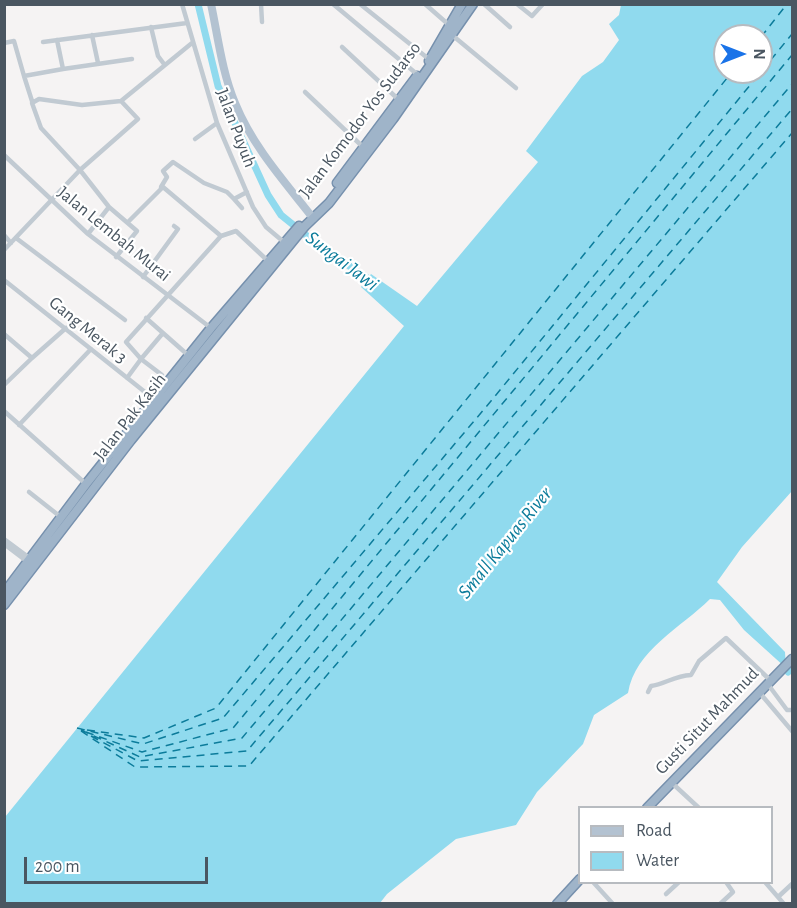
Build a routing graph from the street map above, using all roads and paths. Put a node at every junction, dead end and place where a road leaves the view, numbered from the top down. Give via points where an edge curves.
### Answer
1 (182, 4) edge
2 (211, 4) edge
3 (261, 4) edge
4 (333, 4) edge
5 (360, 4) edge
6 (424, 4) edge
7 (462, 4) edge
8 (473, 4) edge
9 (484, 4) edge
10 (517, 4) edge
11 (543, 4) edge
12 (262, 22) dead end
13 (187, 23) junction
14 (449, 25) junction
15 (151, 27) junction
16 (510, 27) dead end
17 (92, 35) junction
18 (452, 35) junction
19 (57, 40) junction
20 (43, 42) dead end
21 (4, 43) edge
22 (192, 43) junction
23 (342, 47) dead end
24 (132, 59) dead end
25 (430, 60) junction
26 (98, 63) junction
27 (164, 64) junction
28 (63, 69) junction
29 (418, 75) junction
30 (24, 76) junction
31 (516, 88) dead end
32 (305, 92) dead end
33 (399, 100) junction
34 (32, 101) junction
35 (122, 101) junction
36 (217, 123) junction
37 (195, 139) dead end
38 (363, 147) junction
39 (4, 155) edge
40 (80, 170) junction
41 (161, 187) junction
42 (247, 192) junction
43 (234, 199) junction
44 (50, 200) junction
45 (109, 207) junction
46 (242, 208) dead end
47 (311, 216) junction
48 (129, 221) junction
49 (174, 226) dead end
50 (88, 234) junction
51 (4, 235) edge
52 (221, 236) junction
53 (16, 238) junction
54 (11, 243) junction
55 (287, 245) junction
56 (4, 250) edge
57 (116, 256) junction
58 (268, 261) junction
59 (143, 277) junction
60 (4, 280) edge
61 (169, 296) junction
62 (229, 313) junction
63 (146, 318) junction
64 (125, 320) dead end
65 (66, 328) junction
66 (211, 328) junction
67 (163, 333) junction
68 (4, 334) edge
69 (91, 349) junction
70 (189, 356) junction
71 (32, 358) junction
72 (141, 359) junction
73 (162, 375) dead end
74 (127, 378) junction
75 (4, 385) edge
76 (154, 400) junction
77 (4, 411) edge
78 (19, 425) junction
79 (86, 484) junction
80 (29, 492) dead end
81 (62, 518) junction
82 (4, 539) edge
83 (4, 544) edge
84 (30, 561) junction
85 (4, 593) edge
86 (4, 605) edge
87 (791, 660) edge
88 (771, 679) junction
89 (648, 692) dead end
90 (758, 692) junction
91 (792, 710) edge
92 (792, 731) edge
93 (671, 782) junction
94 (651, 806) edge
95 (698, 806) edge
96 (578, 880) edge
97 (595, 884) edge
98 (677, 884) edge
99 (727, 884) edge
100 (767, 884) edge
101 (792, 884) edge
102 (666, 894) dead end
103 (778, 897) junction
104 (556, 903) edge
105 (613, 903) edge
106 (720, 903) edge
107 (784, 903) edge

1 - 13 street, Jalan Puyuh
2 - 47 main road via 229,87 246,128
3 - 12 street
4 - 29 street
5 - 25 street
6 - 14 street
7 - 14 highway, Jalan Komodor Yos Sudarso
8 - 18 highway, Jalan Komodor Yos Sudarso
9 - 16 street
10 - 11 street via 532,16
13 - 15 street
13 - 22 street, Jalan Puyuh
14 - 25 highway, Jalan Komodor Yos Sudarso
15 - 17 street
15 - 27 street via 158,57
17 - 19 street
17 - 26 street
18 - 31 street
18 - 47 highway, Jalan Komodor Yos Sudarso via 334,195
19 - 20 street
19 - 28 street
21 - 30 street via 14,41
22 - 27 street
22 - 36 street, Jalan Puyuh
23 - 33 street
24 - 26 street
25 - 29 highway, Jalan Komodor Yos Sudarso
26 - 28 street
27 - 35 street
28 - 30 street
29 - 33 highway, Jalan Komodor Yos Sudarso
30 - 34 street
32 - 38 street
33 - 38 highway, Jalan Komodor Yos Sudarso
34 - 35 street via 82,105
34 - 40 street via 41,128
35 - 40 street via 138,119
36 - 37 street
36 - 42 street, Jalan Puyuh
38 - 47 highway, Jalan Komodor Yos Sudarso
39 - 44 street, Jalan Lembah Murai
40 - 44 street
40 - 45 street
41 - 43 street via 167,177 163,171 173,162
41 - 48 street
41 - 52 street
42 - 43 street
42 - 55 street, Jalan Puyuh via 261,220
43 - 46 street
44 - 50 street, Jalan Lembah Murai
44 - 53 street
45 - 48 street
45 - 50 street
47 - 55 highway, Jalan Komodor Yos Sudarso
48 - 57 street via 137,231
49 - 59 street via 178,230
50 - 57 street, Jalan Lembah Murai
51 - 54 street
52 - 58 street via 235,231
52 - 61 street
53 - 54 street
53 - 64 street
54 - 56 street
55 - 58 highway, Jalan Pak Kasih
55 - 62 highway, Jalan Pak Kasih
57 - 59 street, Jalan Lembah Murai
58 - 62 highway, Jalan Pak Kasih
59 - 61 street, Jalan Lembah Murai
60 - 65 street, Gang Merak 3
61 - 63 street
61 - 66 street, Jalan Lembah Murai
62 - 66 highway, Jalan Pak Kasih
62 - 86 highway, Jalan Pak Kasih
63 - 67 street
63 - 72 street via 126,342
65 - 69 street, Gang Merak 3
65 - 71 street
66 - 70 highway, Jalan Pak Kasih
67 - 70 street
67 - 72 street
68 - 71 street
69 - 74 street, Gang Merak 3
69 - 78 street
70 - 76 highway, Jalan Pak Kasih
71 - 75 street
72 - 73 street
72 - 74 street
74 - 76 street, Gang Merak 3
76 - 79 highway, Jalan Pak Kasih
77 - 78 street
78 - 79 street
79 - 81 highway, Jalan Pak Kasih
80 - 81 street
81 - 84 highway, Jalan Pak Kasih
82 - 84 street
83 - 84 street
84 - 85 highway, Jalan Pak Kasih
87 - 88 highway, Gusti Situt Mahmud
88 - 89 street via 726,638 699,661 691,675 673,676 651,686
88 - 90 highway, Gusti Situt Mahmud
88 - 91 street via 787,710
90 - 92 street
90 - 93 highway, Gusti Situt Mahmud
93 - 94 highway, Gusti Situt Mahmud
93 - 95 street
96 - 104 highway
97 - 105 street
98 - 102 street
99 - 106 street via 733,892
100 - 103 street
101 - 103 street
103 - 107 street

